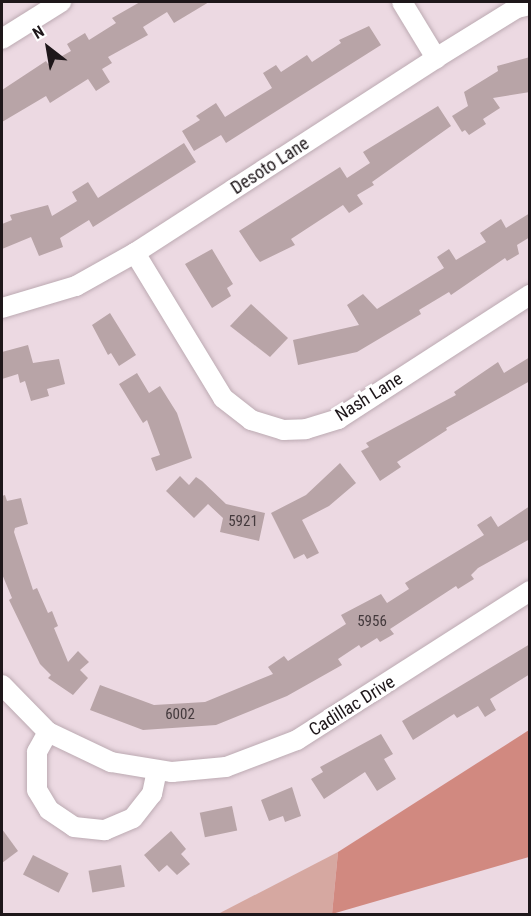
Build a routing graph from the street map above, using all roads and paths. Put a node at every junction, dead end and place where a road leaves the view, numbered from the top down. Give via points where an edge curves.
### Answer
1 (61, 2) edge
2 (402, 2) edge
3 (530, 5) edge
4 (2, 39) edge
5 (436, 58) junction
6 (135, 253) junction
7 (530, 295) edge
8 (2, 308) edge
9 (530, 591) edge
10 (2, 685) edge
11 (48, 732) junction
12 (157, 771) junction

1 - 4 street
2 - 5 street
3 - 5 street, Desoto Lane via 517,8
5 - 6 street, Desoto Lane
6 - 7 street, Nash Lane via 223,398 251,420 283,430 306,429 338,419
6 - 8 street, Desoto Lane via 76,286
9 - 12 street, Cadillac Drive via 370,696 282,748 226,768
10 - 11 street, Cadillac Drive
11 - 12 street, Cadillac Drive via 111,762
11 - 12 street via 35,760 37,790 49,810 74,827 105,830 133,818 152,794

